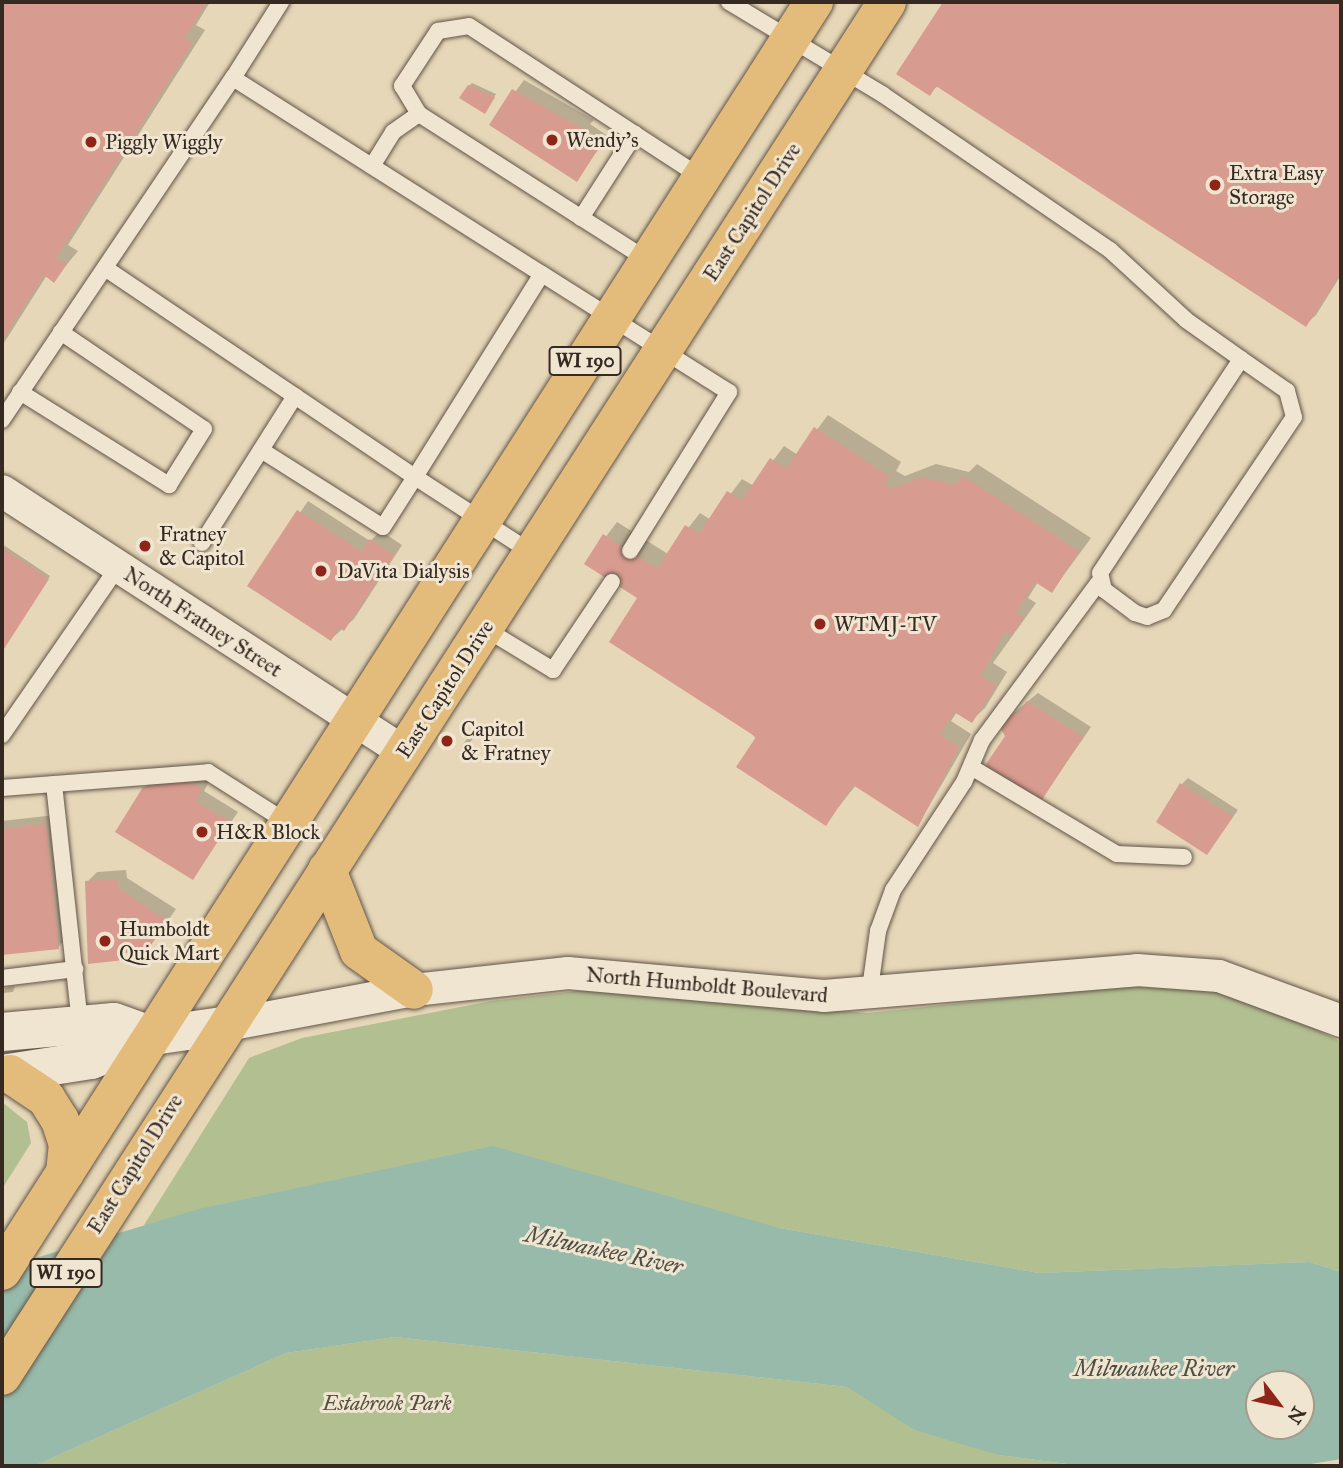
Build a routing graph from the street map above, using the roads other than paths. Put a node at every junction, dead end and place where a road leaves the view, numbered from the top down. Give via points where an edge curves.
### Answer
1 (281, 2) edge
2 (729, 2) edge
3 (814, 2) edge
4 (887, 2) edge
5 (790, 41) junction
6 (842, 72) junction
7 (233, 78) junction
8 (419, 114) junction
9 (635, 134) junction
10 (373, 166) junction
11 (702, 178) junction
12 (581, 218) junction
13 (649, 261) junction
14 (105, 268) junction
15 (542, 274) junction
16 (613, 317) junction
17 (61, 332) junction
18 (664, 348) junction
19 (1241, 359) junction
20 (20, 393) junction
21 (295, 396) junction
22 (2, 420) edge
23 (261, 450) junction
24 (415, 477) junction
25 (2, 491) edge
26 (482, 523) junction
27 (202, 542) dead end
28 (631, 551) dead end
29 (531, 553) junction
30 (118, 567) junction
31 (1099, 578) junction
32 (611, 582) dead end
33 (484, 628) junction
34 (356, 720) junction
35 (2, 735) edge
36 (404, 752) junction
37 (971, 767) junction
38 (54, 784) junction
39 (2, 788) edge
40 (288, 823) junction
41 (1184, 857) dead end
42 (327, 870) junction
43 (75, 969) junction
44 (2, 978) edge
45 (414, 990) junction
46 (869, 996) junction
47 (1341, 1021) edge
48 (80, 1025) junction
49 (222, 1026) junction
50 (2, 1032) edge
51 (153, 1037) junction
52 (6, 1074) edge
53 (65, 1172) junction
54 (2, 1271) edge
55 (2, 1376) edge

1 - 7 lane
2 - 5 lane
3 - 5 main road, WI 190
4 - 6 main road, East Capitol Drive / WI 190
5 - 6 lane
5 - 11 main road, WI 190
6 - 18 main road, East Capitol Drive / WI 190
6 - 19 lane via 1110,250 1186,320
7 - 10 lane
7 - 14 lane
8 - 9 lane via 402,86 438,31 468,26
8 - 10 lane via 393,132
8 - 12 lane
9 - 11 lane
9 - 12 lane
10 - 15 lane
11 - 13 main road, WI 190
12 - 13 lane
13 - 16 main road, WI 190
14 - 17 lane
14 - 21 lane
15 - 16 lane
15 - 24 lane
16 - 18 lane
16 - 26 main road, WI 190
17 - 20 lane
17 - 20 lane via 204,429 169,485
18 - 28 lane via 729,392
18 - 29 main road, East Capitol Drive / WI 190
19 - 31 lane
19 - 31 lane via 1287,391 1294,417 1164,610 1147,617 1135,613
20 - 22 lane
21 - 23 lane
21 - 24 lane
23 - 24 lane via 383,527
23 - 27 lane
24 - 26 lane
25 - 30 street, North Fratney Street
26 - 29 lane
26 - 34 main road, WI 190
29 - 33 main road, East Capitol Drive / WI 190
30 - 34 street, North Fratney Street
30 - 35 lane
31 - 37 lane via 1025,677
32 - 33 lane via 553,670
33 - 36 main road, East Capitol Drive / WI 190
34 - 36 street, North Fratney Street
34 - 40 main road, WI 190
36 - 42 main road, East Capitol Drive / WI 190
37 - 41 lane via 1117,854
37 - 46 lane via 893,890 878,931
38 - 39 lane
38 - 40 lane via 208,772
38 - 43 lane
40 - 51 main road, WI 190
42 - 45 main road via 359,951
42 - 49 main road, East Capitol Drive / WI 190
43 - 44 lane
43 - 48 lane
45 - 46 street, North Humboldt Boulevard via 568,973
45 - 49 street, North Humboldt Boulevard
46 - 47 street, North Humboldt Boulevard via 1090,971 1183,971 1261,988
48 - 50 main road
48 - 51 main road via 114,1022
49 - 51 main road, North Humboldt Boulevard
49 - 55 main road, East Capitol Drive / WI 190
51 - 52 main road, North Humboldt Boulevard via 91,1060
51 - 53 main road, WI 190
52 - 53 main road via 46,1098 60,1120 68,1144
53 - 54 main road, WI 190

